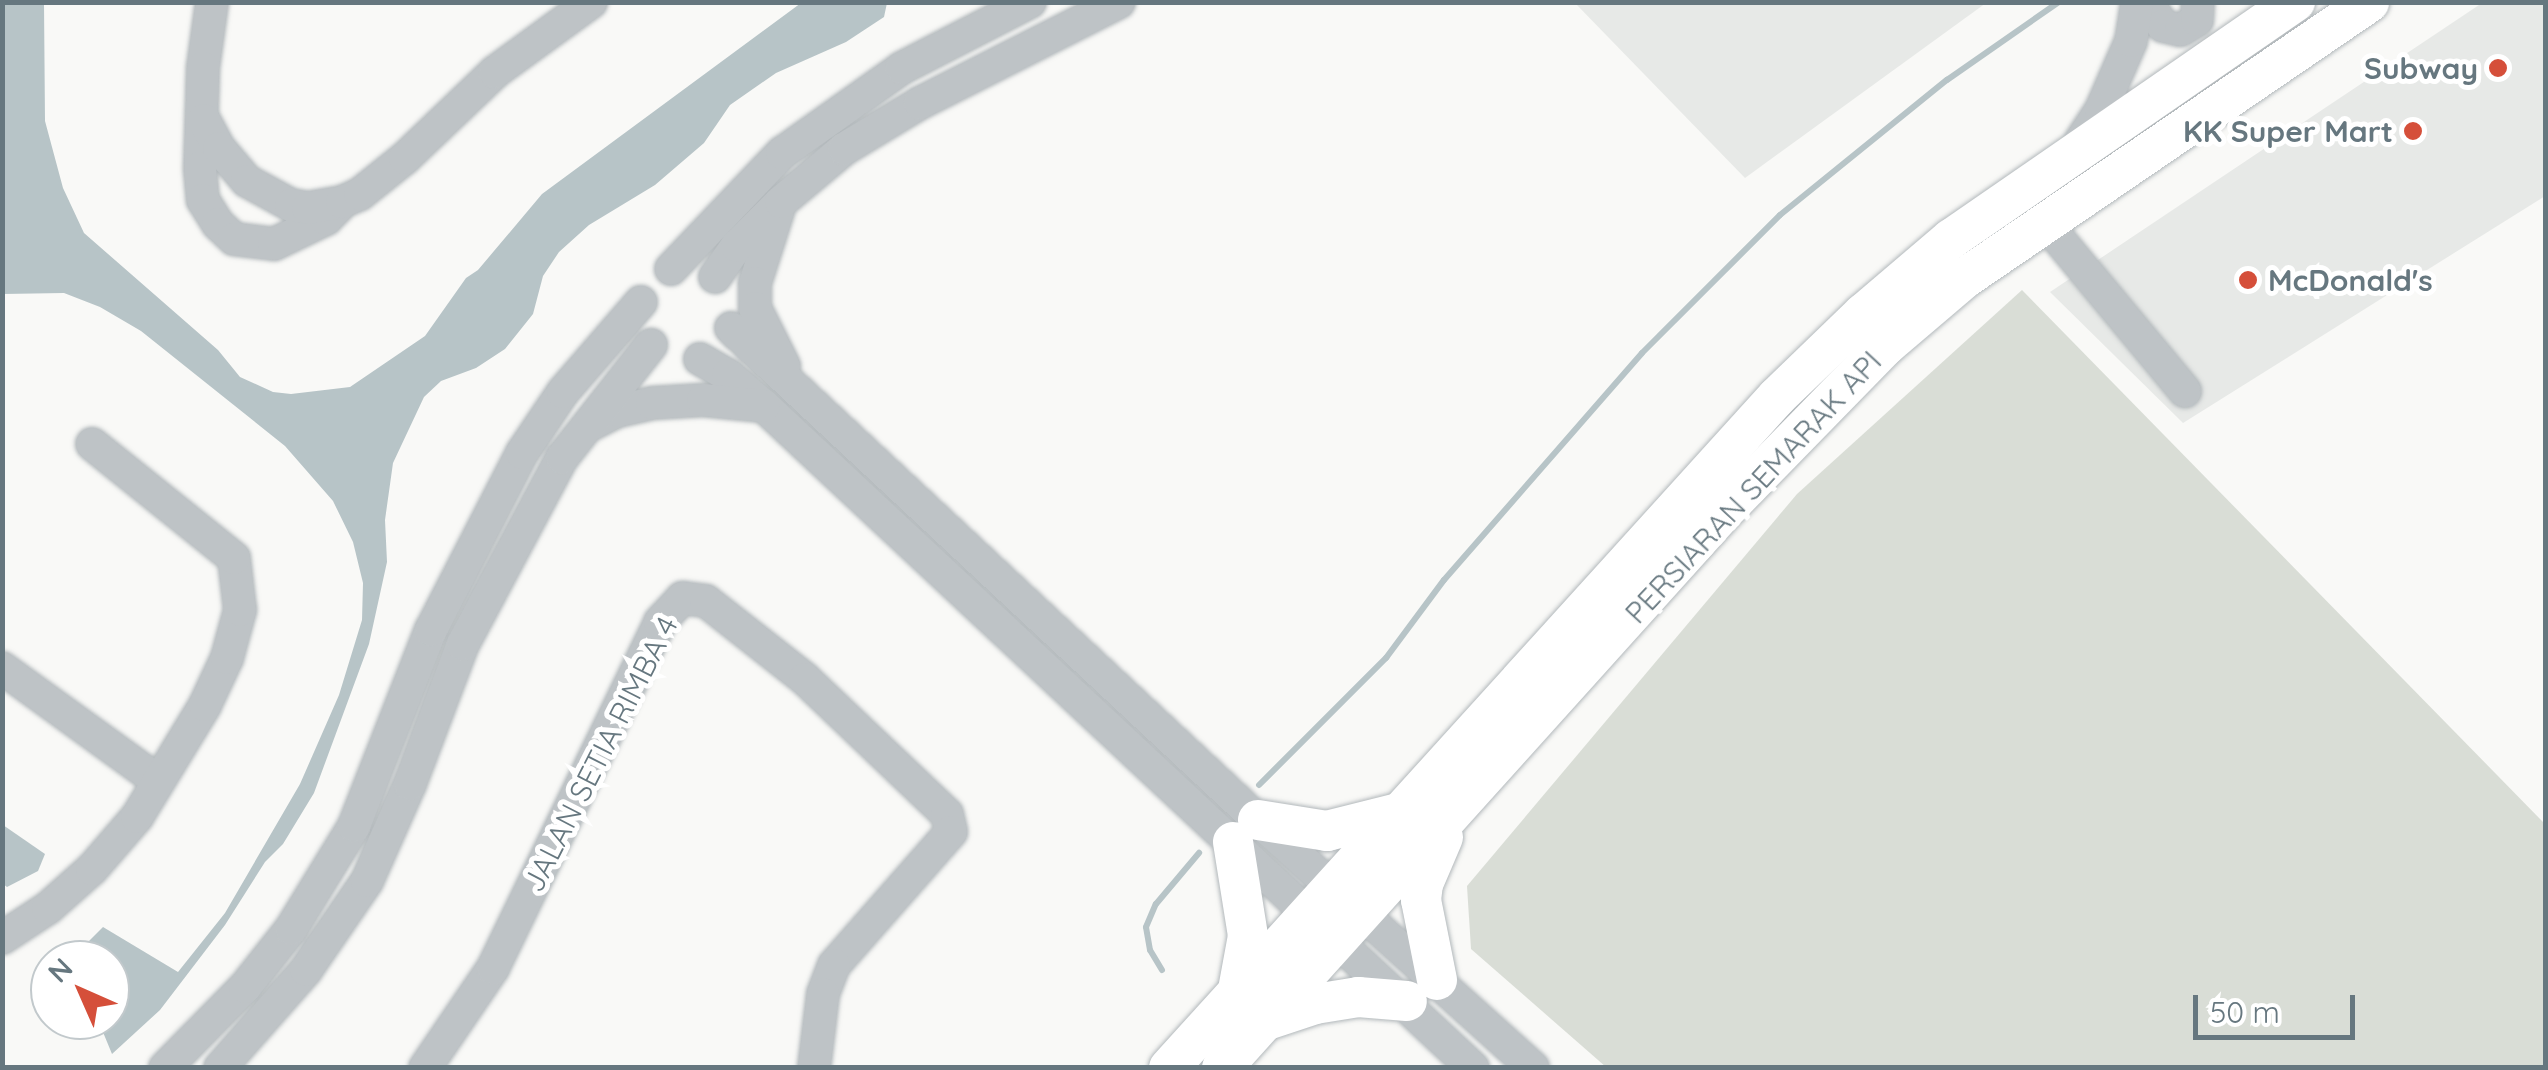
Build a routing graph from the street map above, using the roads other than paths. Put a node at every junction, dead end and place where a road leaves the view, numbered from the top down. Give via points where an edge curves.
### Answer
1 (212, 2) edge
2 (591, 2) edge
3 (1119, 2) edge
4 (2137, 2) edge
5 (2147, 2) edge
6 (2198, 2) edge
7 (2295, 2) edge
8 (2369, 2) edge
9 (1007, 7) edge
10 (1064, 14) edge
11 (902, 68) junction
12 (920, 103) junction
13 (204, 120) junction
14 (2074, 152) junction
15 (241, 176) junction
16 (203, 200) junction
17 (342, 202) junction
18 (781, 202) junction
19 (2047, 225) junction
20 (671, 270) junction
21 (715, 276) junction
22 (641, 302) junction
23 (731, 328) junction
24 (650, 345) junction
25 (700, 359) junction
26 (2186, 391) dead end
27 (809, 404) junction
28 (764, 406) junction
29 (583, 429) junction
30 (92, 444) dead end
31 (2, 668) edge
32 (158, 782) junction
33 (1455, 810) junction
34 (1398, 813) junction
35 (1246, 831) junction
36 (1320, 898) junction
37 (1350, 925) junction
38 (2, 938) edge
39 (1238, 990) junction
40 (1422, 991) junction
41 (1264, 1021) junction
42 (166, 1068) edge
43 (220, 1068) edge
44 (426, 1068) edge
45 (814, 1068) edge
46 (1168, 1068) edge
47 (1222, 1068) edge
48 (1474, 1068) edge
49 (1533, 1068) edge

1 - 13 street
2 - 17 street via 495,72 405,158
3 - 10 street
4 - 14 street via 2131,41
5 - 6 street via 2163,26 2181,30 2197,20
7 - 14 main road, PERSIARAN SEMARAK API
8 - 19 main road, PERSIARAN SEMARAK API
9 - 11 street
10 - 12 street
11 - 12 street
11 - 20 street via 782,153
12 - 18 street via 844,149
13 - 15 street
13 - 16 street
14 - 34 main road, PERSIARAN SEMARAK API via 1952,239 1777,397
15 - 16 street
15 - 17 street via 292,204
16 - 17 street via 234,239 262,244 326,220
18 - 21 street
18 - 27 street via 754,282 755,308
19 - 26 street
19 - 33 main road, PERSIARAN SEMARAK API via 1965,278 1884,346
20 - 21 street
20 - 22 street via 647,288
21 - 23 street via 731,300
22 - 24 street via 639,317
22 - 42 street via 563,392 522,453 432,630 354,826 291,929 235,999
23 - 25 street
23 - 27 street
24 - 25 street via 673,359
24 - 29 street
25 - 28 street
27 - 35 street
28 - 29 street via 652,404 618,410
28 - 35 street
29 - 43 street via 462,644 367,881 306,970
30 - 32 street via 234,558 240,580 227,658
31 - 32 street
32 - 38 street via 92,869
33 - 37 main road, PERSIARAN SEMARAK API
33 - 40 main road via 1423,884
34 - 35 main road via 1327,832
34 - 36 main road, PERSIARAN SEMARAK API
35 - 36 street
35 - 39 main road via 1248,936
36 - 37 street
36 - 39 main road, PERSIARAN SEMARAK API
37 - 40 street
37 - 41 main road, PERSIARAN SEMARAK API
39 - 46 main road, PERSIARAN SEMARAK API
40 - 41 main road via 1315,1004
40 - 48 street
40 - 49 street
41 - 47 main road, PERSIARAN SEMARAK API
44 - 45 street, JALAN SETIA RIMBA 4 via 493,968 660,622 682,598 706,601 805,678 947,814 951,832 834,965 822,994

